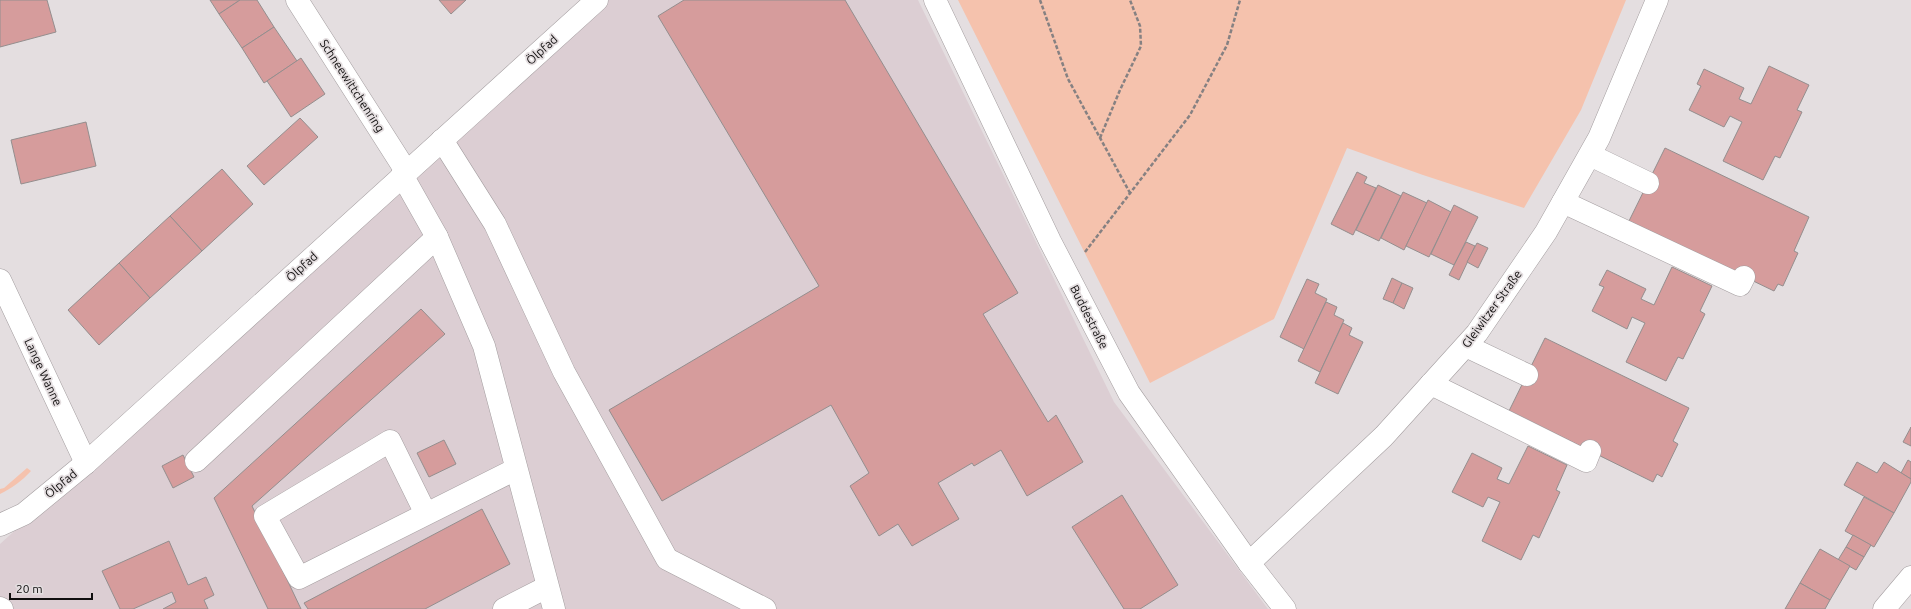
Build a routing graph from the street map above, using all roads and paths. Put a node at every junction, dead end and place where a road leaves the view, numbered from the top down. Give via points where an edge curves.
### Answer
1 (297, 0) edge
2 (597, 0) edge
3 (935, 0) edge
4 (1040, 0) edge
5 (1130, 0) edge
6 (1240, 0) edge
7 (1658, 0) edge
8 (1100, 138) junction
9 (442, 140) junction
10 (1590, 155) junction
11 (404, 173) junction
12 (1648, 183) dead end
13 (1130, 193) junction
14 (1563, 202) junction
15 (436, 237) junction
16 (1068, 275) junction
17 (1744, 277) dead end
18 (0, 280) edge
19 (1466, 346) junction
20 (1527, 375) dead end
21 (1431, 384) junction
22 (1590, 451) dead end
23 (196, 461) dead end
24 (86, 463) junction
25 (516, 469) junction
26 (426, 514) junction
27 (0, 525) edge
28 (1249, 563) junction
29 (1911, 577) edge
30 (547, 587) junction
31 (504, 609) edge
32 (554, 609) edge
33 (765, 609) edge
34 (1285, 609) edge
35 (1884, 609) edge

1 - 11 street, Schneewittchenring
2 - 9 street, Ölpfad
3 - 16 street, Buddestraße
4 - 8 path via 1068,79
5 - 8 path via 1140,26 1141,46
6 - 13 path via 1227,45 1190,115
7 - 10 street, Gleiwitzer Straße
8 - 13 path
9 - 11 street, Ölpfad
9 - 33 street via 495,224 564,372 668,559
10 - 12 street
10 - 14 street, Gleiwitzer Straße
11 - 15 street, Schneewittchenring
11 - 24 street, Ölpfad
13 - 16 path
14 - 17 street via 1740,285
14 - 19 street, Gleiwitzer Straße via 1546,232
15 - 23 street
15 - 25 street, Schneewittchenring via 484,346
16 - 28 street, Buddestraße via 1129,394
18 - 24 street, Lange Wanne
19 - 20 street
19 - 21 street, Gleiwitzer Straße
21 - 22 street via 1586,461
21 - 28 street, Gleiwitzer Straße via 1384,436
24 - 27 street, Ölpfad via 24,514
25 - 26 street
25 - 30 street, Schneewittchenring
26 - 26 street via 299,578 265,516 390,442
28 - 34 street, Buddestraße
29 - 35 street
30 - 31 street
30 - 32 street, Schneewittchenring

